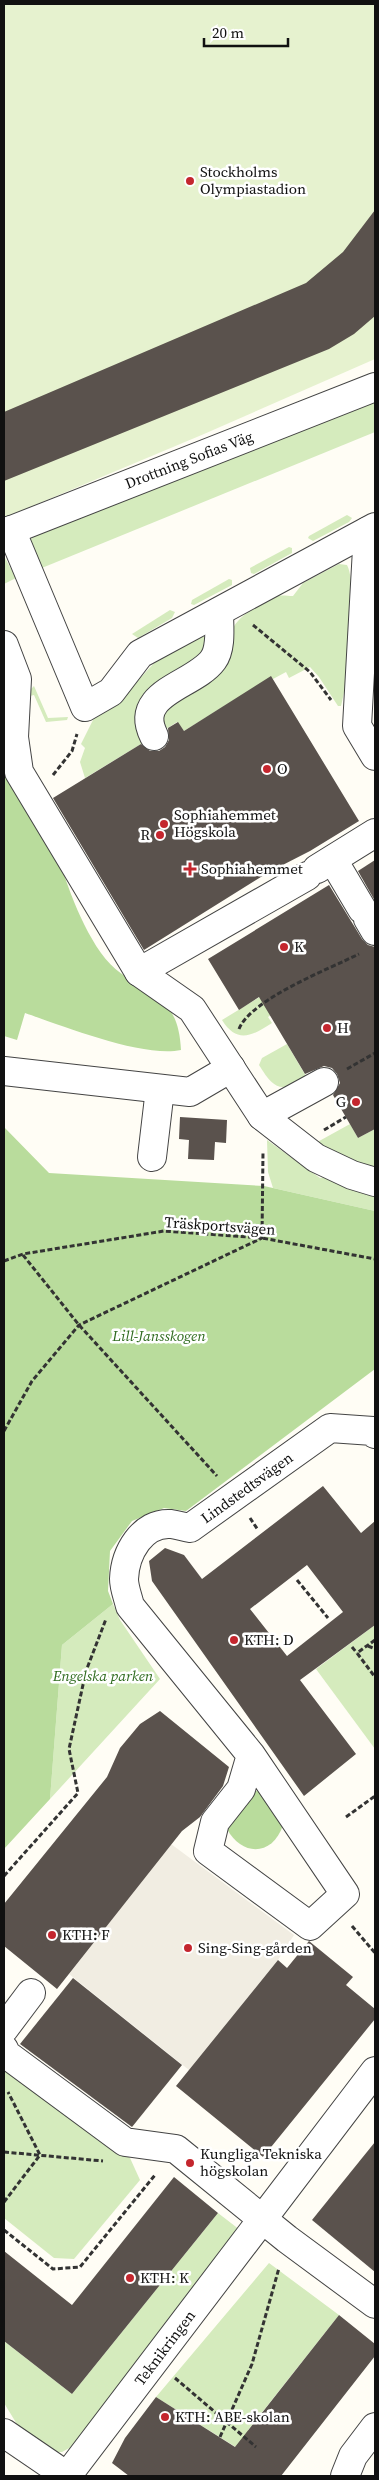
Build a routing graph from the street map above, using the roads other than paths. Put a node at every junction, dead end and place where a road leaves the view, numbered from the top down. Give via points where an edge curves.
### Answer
1 (375, 387) edge
2 (371, 529) edge
3 (8, 532) edge
4 (226, 608) junction
5 (4, 645) edge
6 (154, 736) dead end
7 (375, 756) edge
8 (375, 833) edge
9 (319, 868) junction
10 (368, 927) edge
11 (139, 972) junction
12 (230, 1068) junction
13 (4, 1071) edge
14 (324, 1082) dead end
15 (160, 1089) junction
16 (262, 1116) junction
17 (152, 1157) dead end
18 (375, 1182) edge
19 (375, 1434) edge
20 (251, 1755) junction
21 (31, 1993) dead end
22 (4, 2029) edge
23 (4, 2049) edge
24 (375, 2071) edge
25 (262, 2219) junction
26 (375, 2304) edge
27 (375, 2427) edge
28 (4, 2432) edge
29 (67, 2476) edge
30 (345, 2476) edge

1 - 3 street, Drottning Sofias Väg
2 - 4 street
2 - 7 street via 357,726
3 - 4 street via 85,707 111,692 140,654
4 - 6 street via 214,659 154,703 149,726
5 - 11 street via 17,679 14,737 19,772
8 - 9 street
9 - 10 street
9 - 11 street
11 - 12 street via 192,1009
12 - 15 street via 190,1092
12 - 16 street
13 - 15 street
14 - 16 street
15 - 17 street
16 - 18 street via 316,1158
19 - 20 street, Lindstedtsvägen via 372,1431 330,1428 190,1528 171,1524 153,1527 136,1541 127,1559 124,1581 130,1606
20 - 20 street, Lindstedtsvägen via 345,1894 310,1926 208,1851 215,1822 241,1789
21 - 22 street
23 - 25 street via 6,2054 125,2142 176,2149
24 - 25 street, Teknikringen
25 - 26 street
25 - 29 street, Teknikringen
27 - 30 street via 353,2456
28 - 29 street

